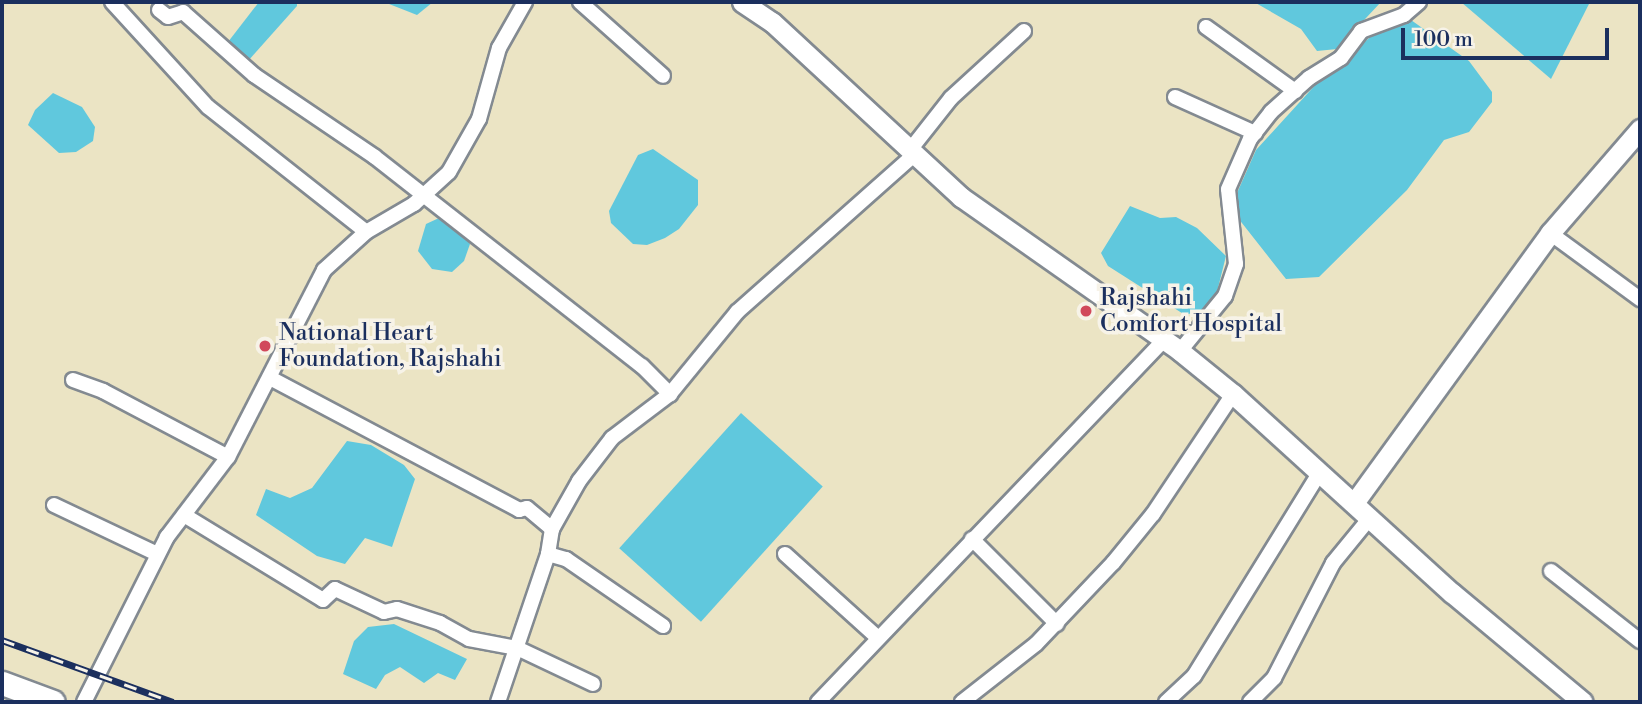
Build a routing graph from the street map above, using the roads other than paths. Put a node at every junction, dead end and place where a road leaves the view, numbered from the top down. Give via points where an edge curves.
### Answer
1 (112, 2) edge
2 (525, 2) edge
3 (580, 2) edge
4 (742, 2) edge
5 (1419, 2) edge
6 (159, 10) dead end
7 (1206, 27) dead end
8 (1024, 31) dead end
9 (663, 76) dead end
10 (1295, 91) junction
11 (1175, 97) dead end
12 (1640, 129) edge
13 (1255, 132) junction
14 (912, 152) junction
15 (422, 197) junction
16 (366, 232) junction
17 (1550, 233) junction
18 (1640, 299) edge
19 (1171, 346) junction
20 (272, 379) junction
21 (73, 380) dead end
22 (670, 394) junction
23 (1233, 394) junction
24 (228, 457) junction
25 (1319, 474) junction
26 (1354, 503) junction
27 (54, 506) dead end
28 (184, 515) junction
29 (1369, 519) junction
30 (552, 529) junction
31 (972, 539) junction
32 (157, 554) junction
33 (548, 554) junction
34 (785, 554) dead end
35 (1551, 571) dead end
36 (1057, 624) junction
37 (663, 626) dead end
38 (878, 638) junction
39 (1640, 640) edge
40 (517, 648) junction
41 (2, 683) edge
42 (593, 684) dead end
43 (53, 702) edge
44 (85, 702) edge
45 (498, 702) edge
46 (818, 702) edge
47 (962, 702) edge
48 (1166, 702) edge
49 (1250, 702) edge
50 (1583, 702) edge

1 - 16 street via 208,107
2 - 15 street via 499,48 479,118 449,172
3 - 9 street
4 - 14 street via 772,22
5 - 10 street via 1404,15 1361,32 1341,58
6 - 15 street via 168,17 183,12 254,75 375,157
7 - 10 street
8 - 14 street via 951,97
10 - 13 street
11 - 13 street
12 - 17 street
13 - 19 street via 1228,189 1236,264 1225,296
14 - 19 street via 961,198
14 - 22 street via 737,312
15 - 16 street
15 - 22 street via 642,366
16 - 20 street via 324,270
17 - 18 street
17 - 26 street
19 - 23 street
19 - 31 street
20 - 24 street
20 - 30 street via 519,510 527,508
21 - 24 street
22 - 30 street via 612,438 579,481
23 - 25 street
23 - 36 street via 1153,514
24 - 28 street
25 - 26 street
25 - 48 street via 1194,677
26 - 29 street
27 - 32 street
28 - 32 street
28 - 40 street via 324,600 335,589 384,612 397,609 440,623 469,639
29 - 49 street via 1333,563 1274,678
29 - 50 street
30 - 33 street
31 - 36 street
31 - 38 street
32 - 44 street
33 - 37 street via 566,559
33 - 40 street
34 - 38 street
35 - 39 street
36 - 47 street
38 - 46 street
40 - 42 street
40 - 45 street
41 - 43 main road

